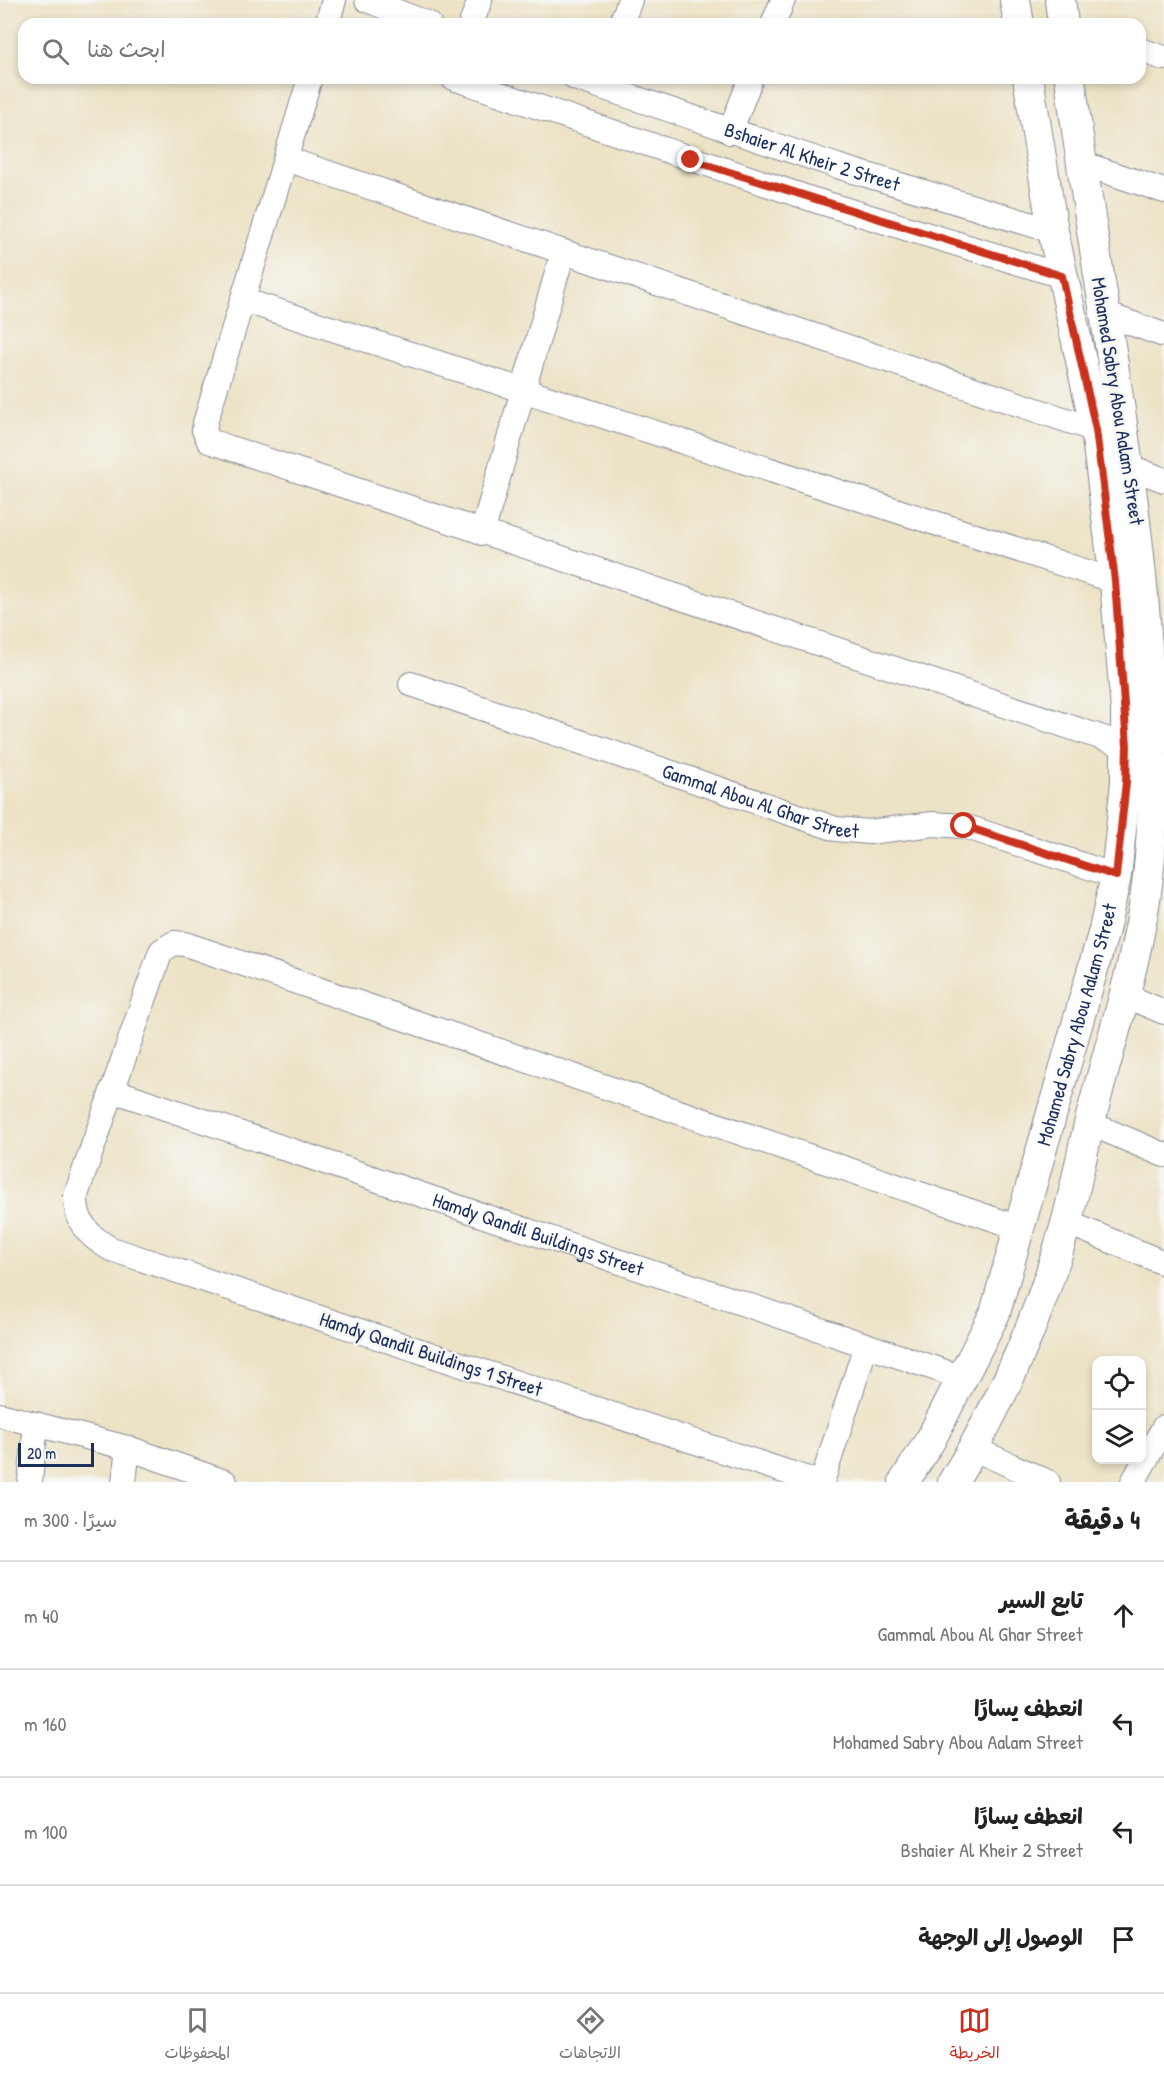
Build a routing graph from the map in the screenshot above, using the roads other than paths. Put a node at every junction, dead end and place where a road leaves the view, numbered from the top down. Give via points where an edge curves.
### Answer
1 (334, 0) edge
2 (368, 0) edge
3 (480, 0) edge
4 (630, 0) edge
5 (783, 0) edge
6 (1015, 0) edge
7 (1060, 0) edge
8 (329, 18) edge
9 (414, 18) edge
10 (473, 18) edge
11 (623, 18) edge
12 (776, 18) edge
13 (1018, 18) edge
14 (1063, 18) edge
15 (1146, 52) edge
16 (1164, 58) edge
17 (308, 84) edge
18 (471, 84) edge
19 (598, 84) edge
20 (749, 84) edge
21 (1029, 84) edge
22 (1071, 84) edge
23 (730, 132) junction
24 (286, 159) junction
25 (1081, 163) junction
26 (1164, 191) edge
27 (1053, 231) junction
28 (563, 252) junction
29 (1062, 276) junction
30 (243, 300) junction
31 (1105, 314) junction
32 (1164, 336) edge
33 (523, 390) junction
34 (1096, 430) junction
35 (1130, 467) junction
36 (1164, 480) edge
37 (482, 533) junction
38 (1115, 581) junction
39 (1155, 631) edge
40 (411, 684) dead end
41 (1127, 746) junction
42 (1158, 781) edge
43 (1116, 876) junction
44 (1156, 890) edge
45 (1124, 995) junction
46 (1164, 1012) edge
47 (112, 1090) junction
48 (1089, 1123) junction
49 (1164, 1155) edge
50 (1066, 1222) junction
51 (1020, 1228) junction
52 (1164, 1263) edge
53 (866, 1345) junction
54 (963, 1378) junction
55 (0, 1415) edge
56 (36, 1424) junction
57 (1164, 1427) edge
58 (128, 1448) junction
59 (974, 1449) junction
60 (30, 1482) edge
61 (124, 1482) edge
62 (225, 1482) edge
63 (817, 1482) edge
64 (822, 1482) edge
65 (904, 1482) edge
66 (953, 1482) edge
67 (1048, 1482) edge
68 (1133, 1482) edge

1 - 8 street
2 - 9 street
3 - 10 street
4 - 11 street
5 - 12 street
6 - 13 street
7 - 14 street
15 - 16 street
17 - 24 street
18 - 29 street, Bshaier Al Kheir 2 Street via 781,190
19 - 23 street, Bshaier Al Kheir 2 Street
20 - 23 street
21 - 27 street, Mohamed Sabry Abou Aalam Street
22 - 25 street, Mohamed Sabry Abou Aalam Street
23 - 27 street, Bshaier Al Kheir 2 Street
24 - 28 street
24 - 30 street
25 - 26 street
25 - 31 street, Mohamed Sabry Abou Aalam Street
27 - 29 street, Mohamed Sabry Abou Aalam Street
28 - 33 street
28 - 34 street
29 - 34 street, Mohamed Sabry Abou Aalam Street
30 - 33 street
30 - 37 street via 205,423 208,441
31 - 32 street
31 - 35 street, Mohamed Sabry Abou Aalam Street
33 - 37 street
33 - 38 street
34 - 38 street, Mohamed Sabry Abou Aalam Street
35 - 36 street
35 - 39 street, Mohamed Sabry Abou Aalam Street
37 - 41 street
38 - 41 street, Mohamed Sabry Abou Aalam Street
39 - 42 street, Mohamed Sabry Abou Aalam Street
40 - 43 street, Gammal Abou Al Ghar Street via 836,829 869,832 933,824 964,826
41 - 43 street, Mohamed Sabry Abou Aalam Street
42 - 44 street, Mohamed Sabry Abou Aalam Street via 1152,829
43 - 51 street, Mohamed Sabry Abou Aalam Street
44 - 45 street, Mohamed Sabry Abou Aalam Street
45 - 46 street
45 - 48 street, Mohamed Sabry Abou Aalam Street
47 - 51 street via 159,956 164,947 179,943
47 - 53 street, Hamdy Qandil Buildings Street
47 - 63 street, Hamdy Qandil Buildings 1 Street via 75,1208 87,1233 111,1248
48 - 49 street
48 - 50 street, Mohamed Sabry Abou Aalam Street
50 - 52 street
50 - 59 street, Mohamed Sabry Abou Aalam Street via 1017,1363
51 - 54 street, Mohamed Sabry Abou Aalam Street via 995,1313
53 - 54 street, Hamdy Qandil Buildings Street
53 - 64 street
54 - 65 street, Mohamed Sabry Abou Aalam Street
55 - 56 street
56 - 58 street
56 - 60 street
57 - 68 street
58 - 61 street
58 - 62 street
59 - 66 street, Mohamed Sabry Abou Aalam Street
59 - 67 street

